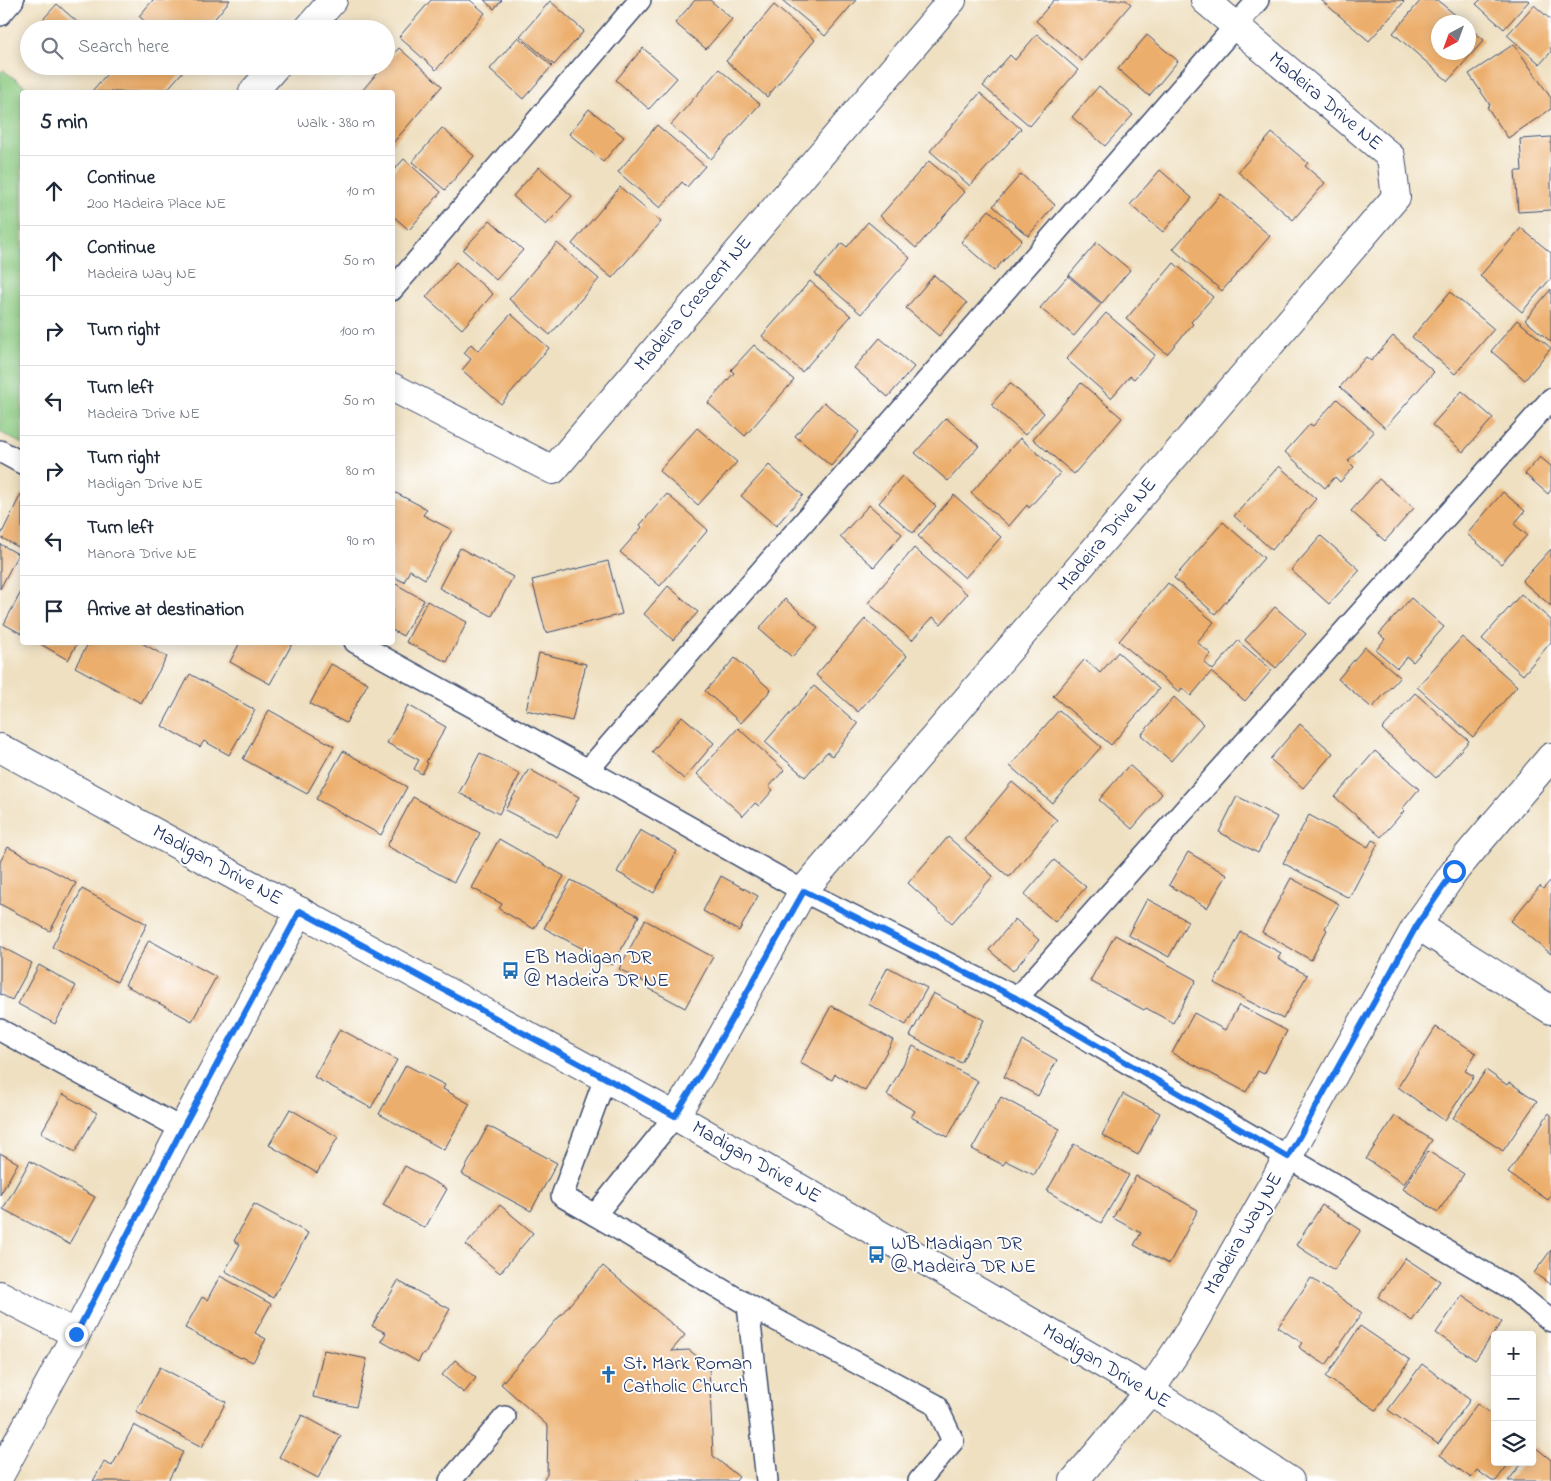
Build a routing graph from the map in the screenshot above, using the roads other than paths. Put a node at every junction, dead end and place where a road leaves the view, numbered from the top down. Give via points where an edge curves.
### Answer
1 (13, 0) edge
2 (332, 0) edge
3 (640, 0) edge
4 (952, 0) edge
5 (1205, 0) edge
6 (1258, 0) edge
7 (0, 15) edge
8 (315, 20) edge
9 (1235, 26) junction
10 (268, 75) edge
11 (255, 90) edge
12 (395, 286) edge
13 (395, 389) edge
14 (1551, 399) edge
15 (0, 451) edge
16 (20, 462) edge
17 (360, 645) edge
18 (0, 748) edge
19 (1551, 757) edge
20 (588, 770) junction
21 (804, 891) junction
22 (300, 911) junction
23 (1417, 925) junction
24 (1016, 998) junction
25 (1551, 1010) edge
26 (0, 1030) edge
27 (605, 1078) junction
28 (675, 1116) junction
29 (182, 1129) junction
30 (1288, 1157) junction
31 (595, 1215) junction
32 (0, 1295) edge
33 (748, 1305) junction
34 (1551, 1321) edge
35 (76, 1334) junction
36 (1150, 1392) junction
37 (505, 1417) dead end
38 (0, 1475) edge
39 (450, 1481) edge
40 (767, 1481) edge
41 (919, 1481) edge
42 (1074, 1481) edge
43 (1290, 1481) edge

1 - 7 lane
2 - 8 street
3 - 12 lane
4 - 13 street, Madeira Crescent NE via 553,470
5 - 9 street, Madeira Drive NE
6 - 9 lane
9 - 20 lane
9 - 21 street, Madeira Drive NE via 1390,157 1396,197
10 - 11 street
14 - 24 lane
15 - 16 lane
17 - 20 lane
18 - 22 street, Madigan Drive NE
19 - 23 street, Madeira Way NE via 1457,868
20 - 21 lane
21 - 24 lane
21 - 28 street, Madeira Drive NE
22 - 27 street, Madigan Drive NE
22 - 29 street
23 - 25 street
23 - 30 street, Madeira Way NE
24 - 30 lane
26 - 29 lane
27 - 28 street, Madigan Drive NE
27 - 31 lane via 562,1196
28 - 31 lane
28 - 36 street, Madigan Drive NE
29 - 35 street
30 - 34 lane via 1512,1289
30 - 36 street, Madeira Way NE via 1185,1338
31 - 33 lane
32 - 35 street
33 - 40 lane
33 - 41 lane via 936,1406 953,1441
35 - 38 street
36 - 42 street, Madeira Way NE
36 - 43 street, Madigan Drive NE
37 - 39 lane

